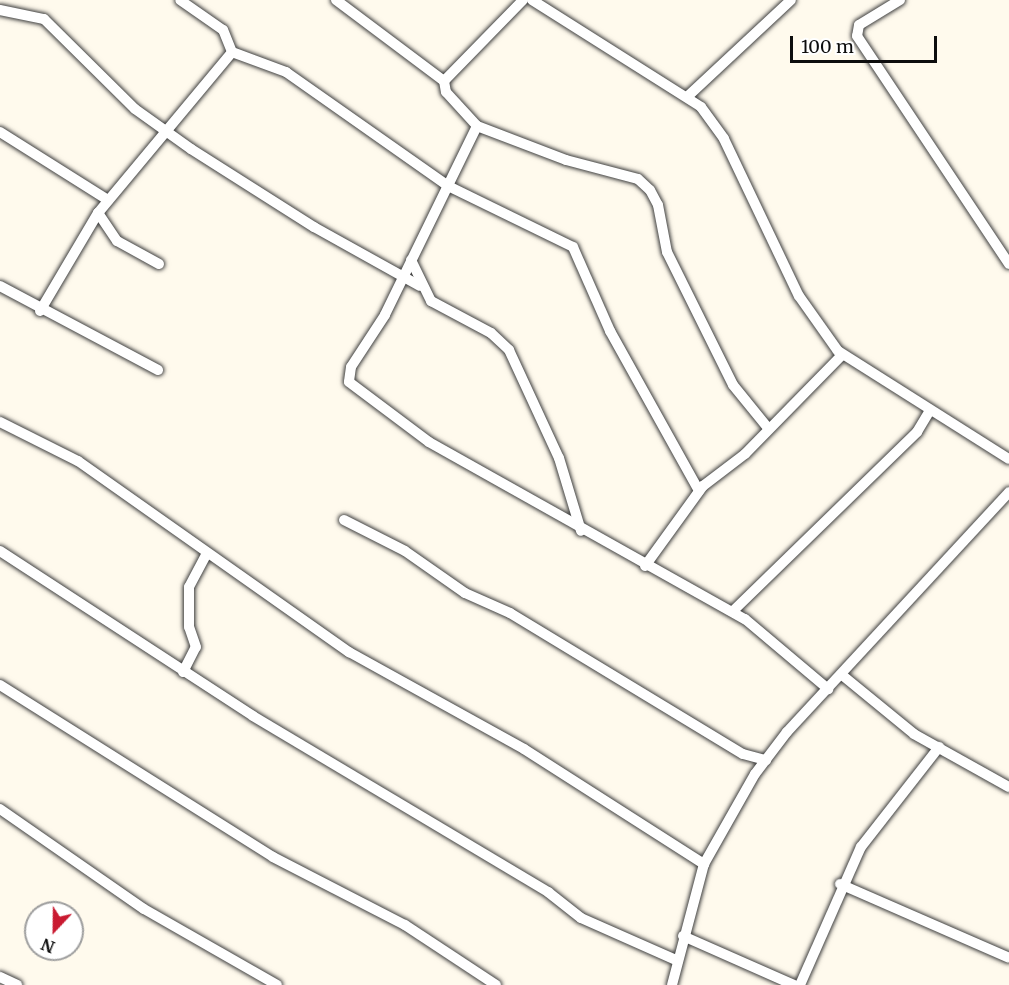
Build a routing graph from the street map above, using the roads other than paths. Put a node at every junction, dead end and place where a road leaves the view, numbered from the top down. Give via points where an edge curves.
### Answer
1 (180, 0) edge
2 (336, 0) edge
3 (523, 0) edge
4 (532, 0) edge
5 (791, 0) edge
6 (900, 0) edge
7 (0, 10) edge
8 (232, 52) junction
9 (444, 81) junction
10 (687, 97) junction
11 (477, 126) junction
12 (0, 132) edge
13 (170, 132) junction
14 (448, 186) junction
15 (108, 200) junction
16 (98, 213) junction
17 (411, 260) junction
18 (159, 264) dead end
19 (1009, 264) edge
20 (401, 277) junction
21 (0, 286) edge
22 (420, 286) junction
23 (40, 311) junction
24 (842, 355) junction
25 (158, 370) dead end
26 (928, 412) junction
27 (0, 422) edge
28 (768, 428) junction
29 (1009, 459) edge
30 (699, 491) junction
31 (1009, 492) edge
32 (344, 520) dead end
33 (581, 531) junction
34 (0, 551) edge
35 (207, 553) junction
36 (645, 566) junction
37 (733, 611) junction
38 (183, 672) junction
39 (842, 675) junction
40 (0, 686) edge
41 (828, 689) junction
42 (939, 747) junction
43 (766, 760) junction
44 (1009, 787) edge
45 (0, 809) edge
46 (704, 864) junction
47 (840, 884) junction
48 (683, 936) junction
49 (1009, 958) edge
50 (678, 961) junction
51 (0, 977) edge
52 (18, 985) edge
53 (277, 985) edge
54 (496, 985) edge
55 (672, 985) edge
56 (794, 985) edge
57 (800, 985) edge

1 - 8 street via 223,30
2 - 9 street
3 - 9 street
4 - 10 street
5 - 10 street
6 - 19 street via 859,26 857,36
7 - 13 street via 44,19 135,109
8 - 13 street
8 - 14 street via 286,72
9 - 11 street via 446,92
10 - 24 street via 718,128 799,297
11 - 14 street
11 - 28 street via 566,160 638,179 650,189 658,205 667,252 733,385
12 - 15 street
13 - 15 street
13 - 20 street
14 - 17 street
14 - 30 street via 573,247 610,332
15 - 16 street
16 - 18 street via 117,241
16 - 23 street
17 - 20 street
17 - 22 street
20 - 22 street
20 - 33 street via 351,367 349,382 429,442
21 - 23 street
22 - 33 street via 447,315 491,333 508,350 559,458
23 - 25 street
24 - 26 street
24 - 28 street
26 - 29 street
26 - 37 street via 917,432
27 - 35 street via 78,461
28 - 30 street
30 - 36 street
31 - 39 street
32 - 43 street via 405,551 465,593 510,613 743,754
33 - 36 street
34 - 38 street
35 - 38 street via 189,587 189,627 196,647
35 - 46 street via 349,652 524,749
36 - 37 street
37 - 41 street
38 - 50 street via 548,891 581,918
39 - 41 street
39 - 42 street via 914,734
40 - 54 street via 273,857 405,925
41 - 43 street
42 - 44 street
42 - 47 street via 861,847
43 - 46 street
45 - 53 street via 144,909
46 - 48 street
47 - 49 street
47 - 57 street
48 - 50 street
48 - 56 street
50 - 55 street
51 - 52 street

